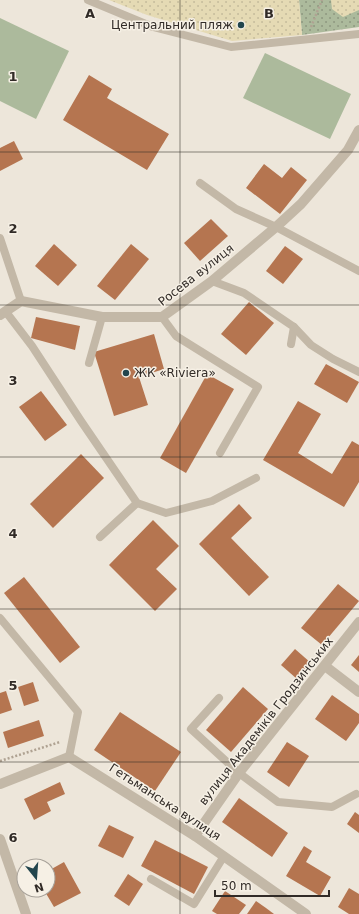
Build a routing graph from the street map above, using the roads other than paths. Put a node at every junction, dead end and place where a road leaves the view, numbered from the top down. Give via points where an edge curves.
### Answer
1 (88, 0) edge
2 (359, 34) edge
3 (359, 130) edge
4 (200, 183) dead end
5 (276, 227) junction
6 (0, 238) edge
7 (359, 271) edge
8 (212, 281) junction
9 (21, 301) junction
10 (3, 313) edge
11 (102, 317) junction
12 (162, 317) junction
13 (294, 327) junction
14 (291, 344) dead end
15 (89, 363) dead end
16 (359, 372) edge
17 (220, 453) dead end
18 (256, 478) dead end
19 (137, 503) junction
20 (100, 537) dead end
21 (0, 618) edge
22 (359, 622) edge
23 (325, 666) junction
24 (359, 692) edge
25 (219, 698) dead end
26 (69, 757) junction
27 (239, 773) junction
28 (0, 784) edge
29 (356, 794) dead end
30 (195, 836) junction
31 (0, 839) edge
32 (224, 856) junction
33 (151, 879) dead end
34 (26, 914) edge
35 (306, 914) edge

1 - 2 lane via 153,27 231,47
3 - 5 street, Росева вулиця via 348,150 301,204
4 - 5 lane via 236,209
5 - 7 lane
5 - 8 street, Росева вулиця
6 - 9 lane
8 - 12 street, Росева вулиця
8 - 13 lane via 244,293
9 - 10 street
9 - 11 street, Росева вулиця
10 - 19 lane via 32,346
11 - 12 street, Росева вулиця
11 - 15 lane
12 - 17 lane via 176,336 258,387
13 - 14 lane
13 - 16 lane via 311,345
18 - 19 lane via 212,501 166,513
19 - 20 lane
21 - 26 lane via 78,712
22 - 23 street, вулиця Академіків Гродзинських
23 - 24 street
23 - 27 street, вулиця Академіків Гродзинських
25 - 27 lane via 191,729
26 - 28 street
26 - 30 street, Гетьманська вулиця
27 - 29 lane via 278,802 332,807
27 - 30 street, вулиця Академіків Гродзинських
30 - 32 street, Гетьманська вулиця
31 - 34 street
32 - 33 lane via 194,904
32 - 35 street, Гетьманська вулиця

